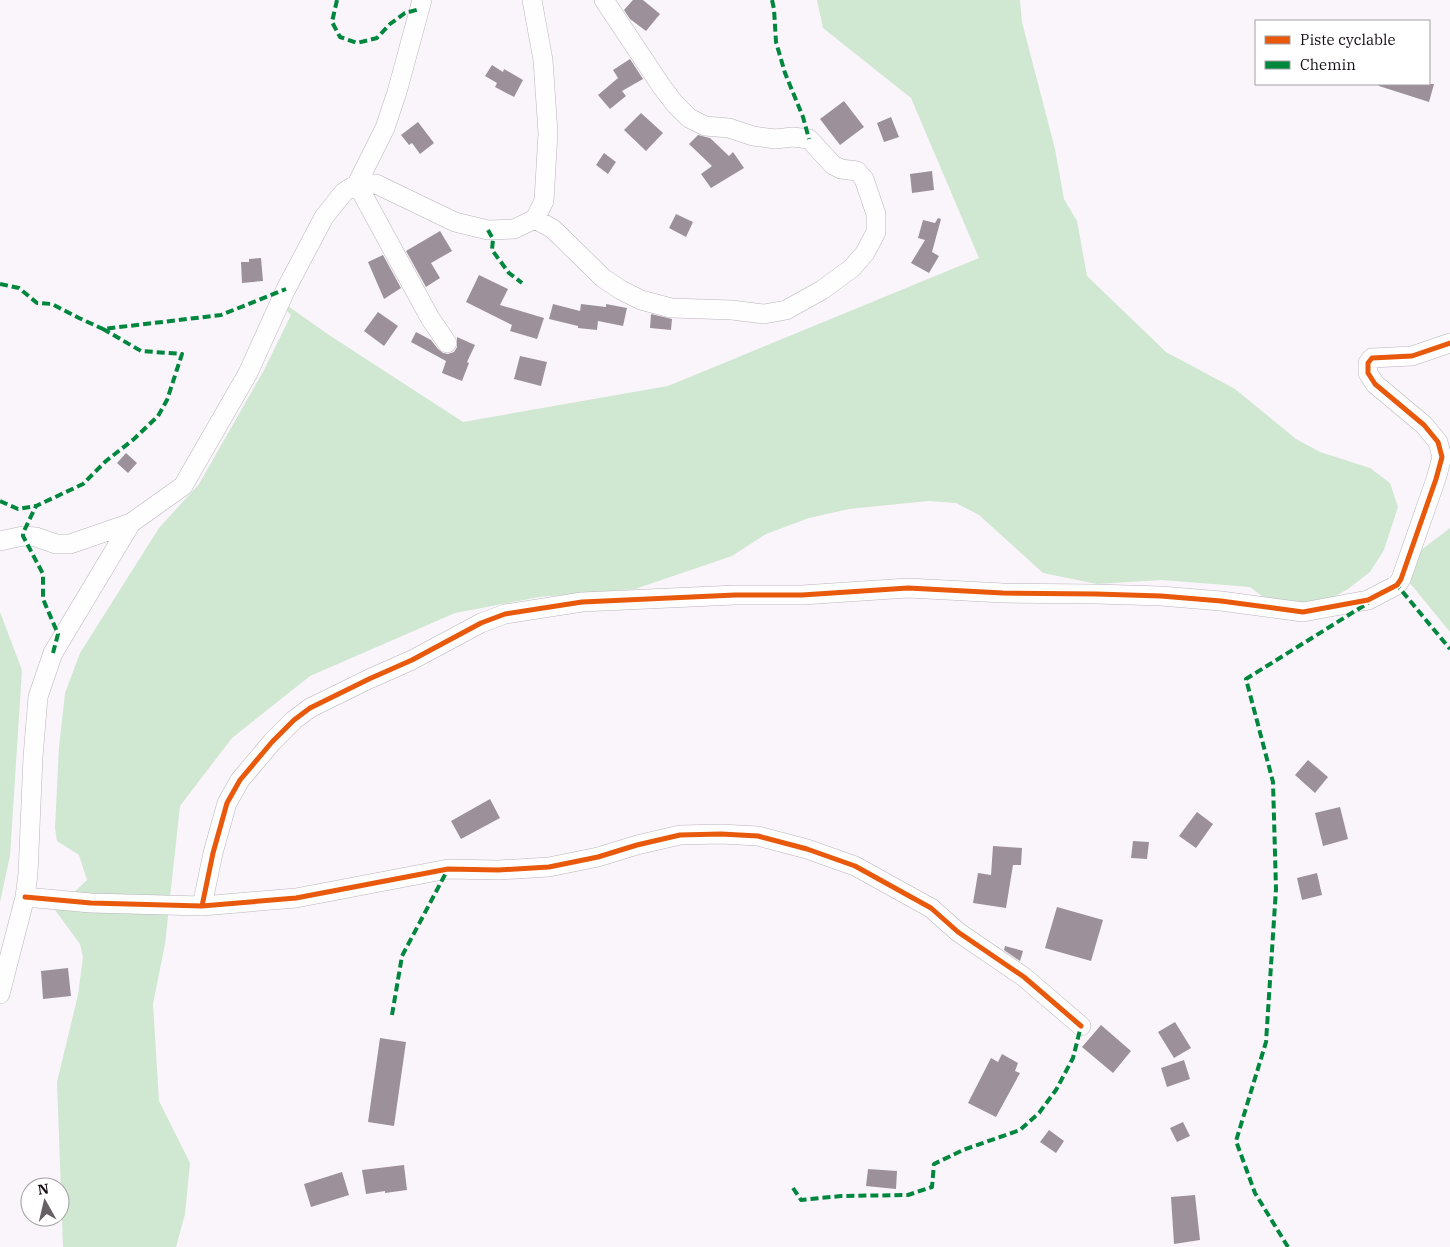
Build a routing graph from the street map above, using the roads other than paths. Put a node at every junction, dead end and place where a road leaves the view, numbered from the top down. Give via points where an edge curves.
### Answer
1 (422, 0) edge
2 (532, 0) edge
3 (604, 0) edge
4 (357, 184) junction
5 (535, 219) junction
6 (1450, 343) edge
7 (447, 344) dead end
8 (131, 523) junction
9 (0, 541) edge
10 (25, 897) junction
11 (202, 906) junction
12 (0, 994) edge
13 (1081, 1026) dead end

1 - 4 street via 385,128
2 - 5 street via 543,60 548,133 544,201
3 - 5 street via 662,87 689,118 705,126 730,128 752,136 809,139 833,165 857,171 864,179 876,214 876,232 852,268 822,290 786,310 764,314 670,308 641,300 603,278 553,229
4 - 5 street via 376,184 456,222 488,230 514,229
4 - 7 street
4 - 8 street via 344,192 324,217 286,289 248,373 183,486
6 - 11 street via 1412,356 1372,358 1368,363 1368,373 1375,384 1424,425 1438,442 1442,457 1401,579 1397,585 1368,600 1303,612 1161,596 908,588 582,602 505,614 369,678 310,708 294,720 240,780 227,803
8 - 9 street via 70,544 23,536
8 - 10 street via 53,653 38,696
10 - 11 street via 91,903
10 - 12 street
11 - 13 street via 296,898 448,869 549,866 598,857 680,835 758,836 855,866 931,908 958,932 1024,977

